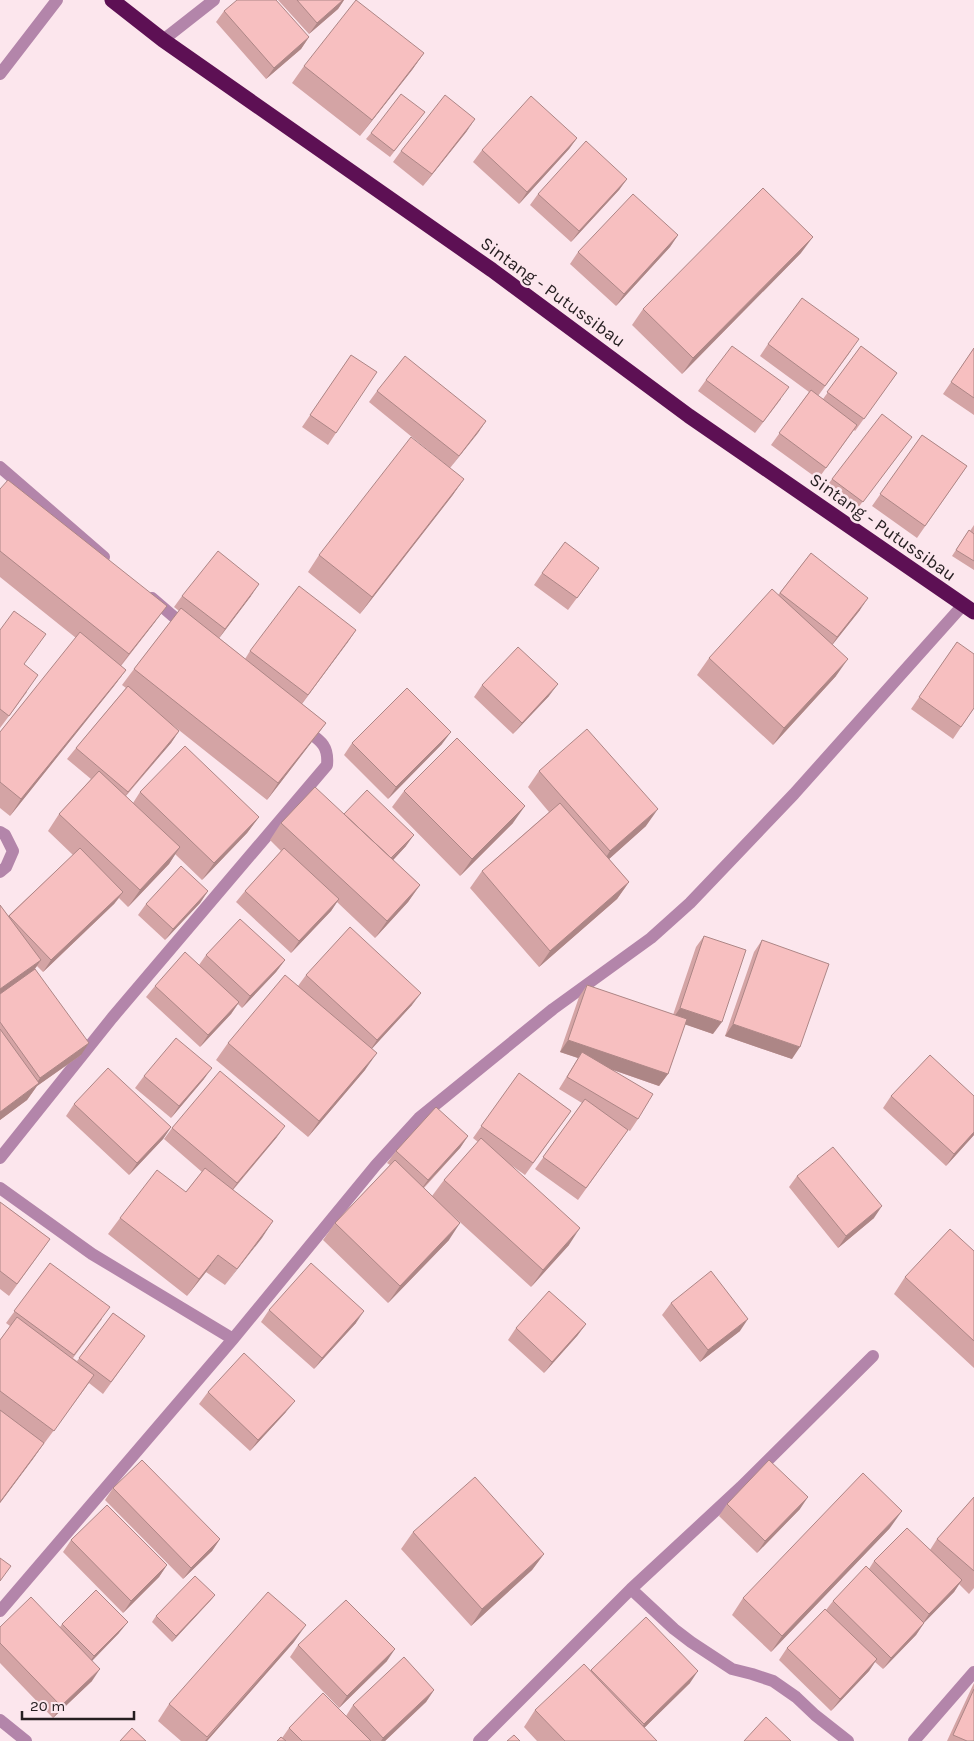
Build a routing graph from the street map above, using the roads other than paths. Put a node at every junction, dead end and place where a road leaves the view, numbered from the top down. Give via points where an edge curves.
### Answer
1 (57, 0) edge
2 (112, 0) edge
3 (214, 0) edge
4 (163, 40) junction
5 (0, 74) edge
6 (0, 467) edge
7 (111, 563) edge
8 (141, 588) edge
9 (968, 609) edge
10 (200, 639) edge
11 (293, 719) edge
12 (0, 832) edge
13 (0, 872) edge
14 (0, 1158) edge
15 (0, 1188) edge
16 (234, 1340) junction
17 (873, 1356) dead end
18 (631, 1589) junction
19 (0, 1611) edge
20 (974, 1672) edge
21 (0, 1720) edge
22 (920, 1739) edge
23 (26, 1741) edge
24 (479, 1741) edge
25 (848, 1741) edge

1 - 5 street
2 - 4 highway, Sintang - Putussibau
3 - 4 street
4 - 9 highway, Sintang - Putussibau via 492,270 689,416
6 - 7 street
8 - 10 street
9 - 16 street via 690,903 651,938 553,1009 419,1118 376,1165
11 - 14 street via 327,749 327,765 112,1018
12 - 13 street via 13,850 6,867
15 - 16 street via 92,1254
16 - 19 street
17 - 18 street via 742,1487
18 - 24 street
18 - 25 street via 674,1629 714,1658 732,1669 773,1681
20 - 22 street
21 - 23 street

